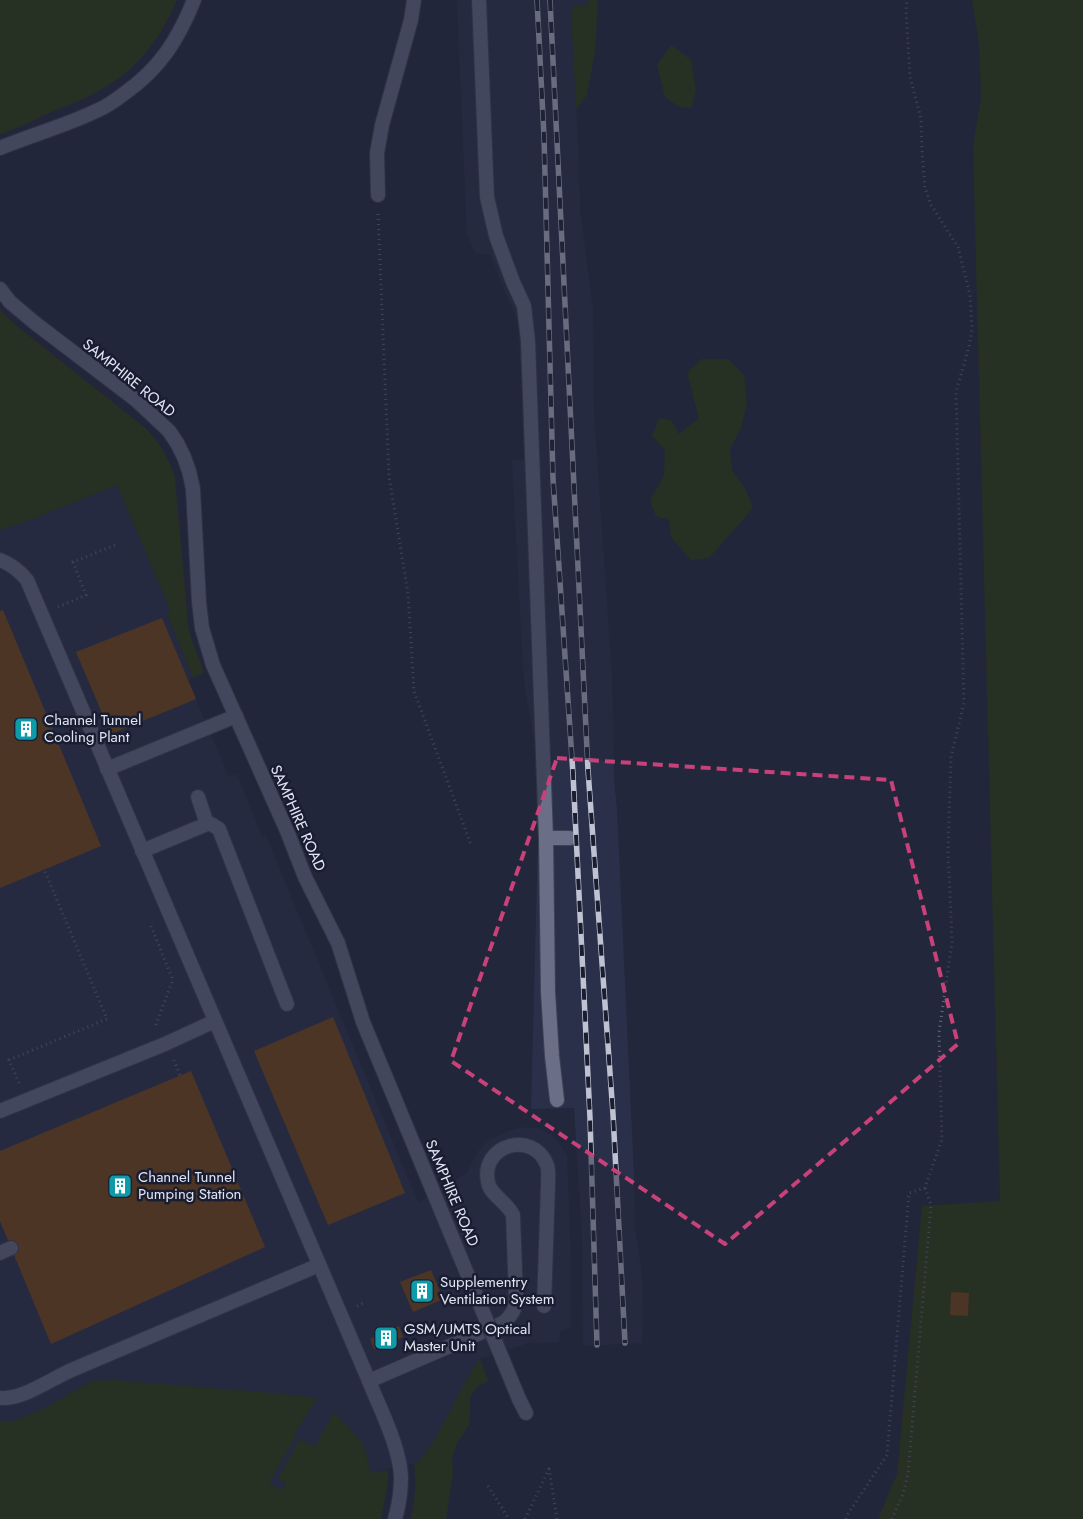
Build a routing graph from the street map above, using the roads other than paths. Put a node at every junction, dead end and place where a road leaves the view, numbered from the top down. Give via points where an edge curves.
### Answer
1 (194, 0) edge
2 (414, 0) edge
3 (479, 0) edge
4 (0, 148) edge
5 (378, 196) road end
6 (0, 288) edge
7 (0, 560) edge
8 (236, 716) junction
9 (107, 770) junction
10 (198, 797) dead end
11 (207, 824) junction
12 (546, 838) junction
13 (570, 838) dead end
14 (142, 850) junction
15 (287, 1004) dead end
16 (215, 1021) junction
17 (557, 1100) dead end
18 (0, 1111) edge
19 (319, 1265) junction
20 (544, 1306) dead end
21 (369, 1381) junction
22 (0, 1398) edge
23 (526, 1413) dead end
24 (395, 1519) edge

1 - 4 lane via 173,44 148,75 133,87 98,110
2 - 5 lane via 412,20 382,125 377,153
3 - 12 lane via 487,197 496,236 526,318
6 - 8 lane, SAMPHIRE ROAD via 10,302 35,323 142,406 177,443 193,489 202,628 213,665
7 - 9 lane via 20,571 27,580
8 - 9 lane
8 - 23 lane, SAMPHIRE ROAD, bridge via 305,877 338,943 363,1022
9 - 14 lane
10 - 11 lane
11 - 14 lane
11 - 15 lane via 216,826 222,835
12 - 13 lane
12 - 17 lane via 548,992
14 - 16 lane
16 - 18 lane
16 - 19 lane
19 - 21 lane
19 - 22 lane via 64,1373 20,1396
20 - 21 lane via 547,1167 538,1152 528,1145 517,1144 496,1152 486,1173 494,1194 510,1207 513,1215 514,1311 503,1323
21 - 24 lane via 400,1467 400,1498

